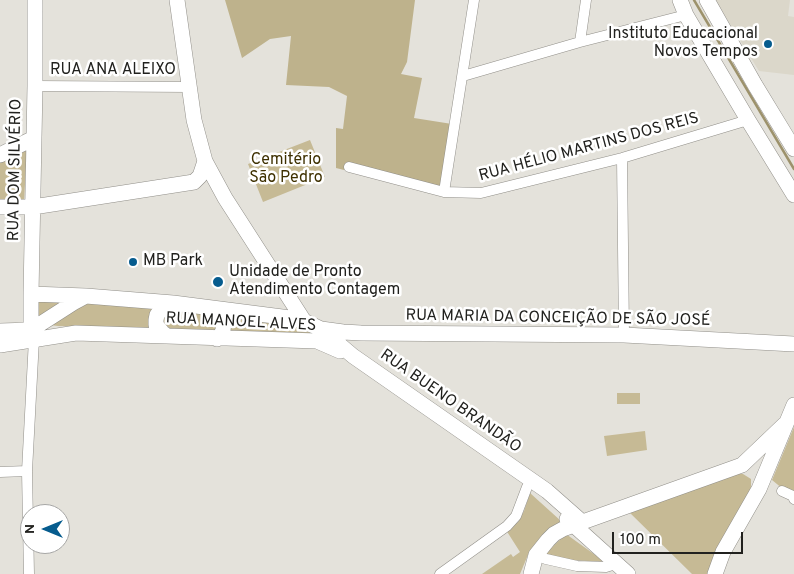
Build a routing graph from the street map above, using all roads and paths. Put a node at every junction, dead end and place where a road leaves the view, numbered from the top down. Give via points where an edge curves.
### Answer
1 (35, 0) edge
2 (177, 0) edge
3 (474, 0) edge
4 (586, 0) edge
5 (680, 0) edge
6 (707, 0) edge
7 (686, 15) junction
8 (580, 42) junction
9 (463, 76) junction
10 (35, 86) junction
11 (190, 87) junction
12 (748, 120) junction
13 (34, 138) junction
14 (794, 149) edge
15 (0, 155) edge
16 (622, 158) junction
17 (205, 161) junction
18 (349, 167) dead end
19 (444, 192) junction
20 (794, 195) edge
21 (0, 207) edge
22 (33, 207) junction
23 (31, 294) junction
24 (86, 296) junction
25 (173, 303) junction
26 (218, 309) junction
27 (304, 321) junction
28 (321, 329) junction
29 (0, 331) edge
30 (33, 335) junction
31 (624, 335) junction
32 (167, 336) junction
33 (217, 339) junction
34 (0, 344) edge
35 (794, 344) edge
36 (353, 356) junction
37 (794, 405) edge
38 (785, 424) junction
39 (742, 466) junction
40 (27, 471) junction
41 (0, 472) edge
42 (527, 482) junction
43 (759, 489) junction
44 (782, 491) dead end
45 (794, 499) edge
46 (577, 523) junction
47 (536, 555) junction
48 (616, 564) junction
49 (718, 573) edge
50 (29, 574) edge
51 (440, 574) edge
52 (531, 574) edge
53 (628, 574) edge

1 - 10 street, RUA DOM SILVÉRIO
2 - 11 street
3 - 9 street
4 - 8 street
5 - 7 street
6 - 14 street
7 - 8 street
7 - 12 street
8 - 9 street
9 - 19 street
10 - 11 street, RUA ANA ALEIXO
10 - 13 street, RUA DOM SILVÉRIO
11 - 17 street via 194,120
12 - 16 street, RUA HÉLIO MARTINS DOS REIS
12 - 20 street
13 - 15 street
13 - 22 street, RUA DOM SILVÉRIO
16 - 19 street, RUA HÉLIO MARTINS DOS REIS via 481,193
16 - 31 street
17 - 22 street via 200,176 194,182
17 - 27 street
18 - 19 street, RUA HÉLIO MARTINS DOS REIS
21 - 22 street
22 - 23 street, RUA DOM SILVÉRIO
23 - 24 street, RUA MANOEL ALVES
23 - 30 street, RUA DOM SILVÉRIO
24 - 25 street, RUA MANOEL ALVES
24 - 30 street
25 - 26 street, RUA MANOEL ALVES
25 - 32 street via 160,311 156,320 156,325
26 - 27 street, RUA MANOEL ALVES
26 - 33 street via 224,323
27 - 28 street, RUA MANOEL ALVES
28 - 31 street, RUA MARIA DA CONCEIÇÃO DE SÃO JOSÉ via 362,333
28 - 36 street, RUA MANOEL ALVES
29 - 30 street, RUA MANOEL ALVES
30 - 32 street, RUA MANOEL ALVES
30 - 34 street, RUA MANOEL ALVES
30 - 40 street
31 - 35 street, RUA MARIA DA CONCEIÇÃO DE SÃO JOSÉ
32 - 33 street, RUA MANOEL ALVES
33 - 36 street, RUA MANOEL ALVES via 317,342
36 - 42 street, RUA BUENO BRANDÃO
37 - 38 street
38 - 39 street
38 - 43 street
39 - 43 street via 748,468
39 - 46 street
40 - 41 street
40 - 50 street
42 - 46 street, RUA BUENO BRANDÃO via 547,491
42 - 51 street via 516,516
43 - 49 street via 723,552
44 - 45 street
46 - 47 street via 554,534
46 - 48 street, RUA BUENO BRANDÃO
47 - 48 street via 577,566
47 - 52 street
48 - 53 street, RUA BUENO BRANDÃO

